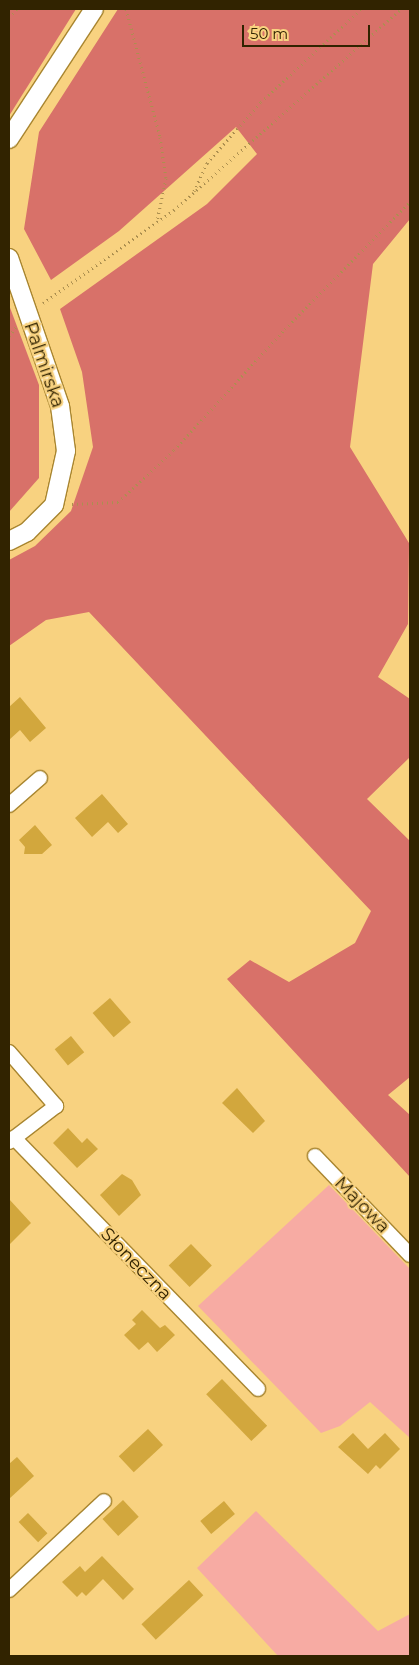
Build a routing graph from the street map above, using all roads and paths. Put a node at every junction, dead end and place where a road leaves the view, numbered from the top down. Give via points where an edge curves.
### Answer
1 (17, 9) edge
2 (94, 9) edge
3 (126, 9) edge
4 (361, 9) edge
5 (401, 9) edge
6 (9, 16) edge
7 (9, 139) edge
8 (193, 194) junction
9 (410, 202) edge
10 (157, 222) junction
11 (9, 258) edge
12 (26, 315) junction
13 (54, 505) junction
14 (9, 541) edge
15 (40, 778) dead end
16 (9, 805) edge
17 (9, 1052) edge
18 (12, 1140) edge
19 (315, 1156) dead end
20 (410, 1255) edge
21 (258, 1389) dead end
22 (104, 1501) dead end
23 (9, 1590) edge

1 - 6 path
2 - 7 street
3 - 10 path via 161,146 166,178
4 - 8 path via 261,102 208,163
5 - 8 path
8 - 10 path
9 - 13 path via 285,329 174,450 118,502
10 - 12 path
11 - 12 street, Palmirska
12 - 13 street, Palmirska via 60,406 66,451
13 - 14 street via 27,532
15 - 16 street
17 - 18 street via 56,1106
18 - 21 street, Słoneczna
19 - 20 street, Majowa
22 - 23 street

